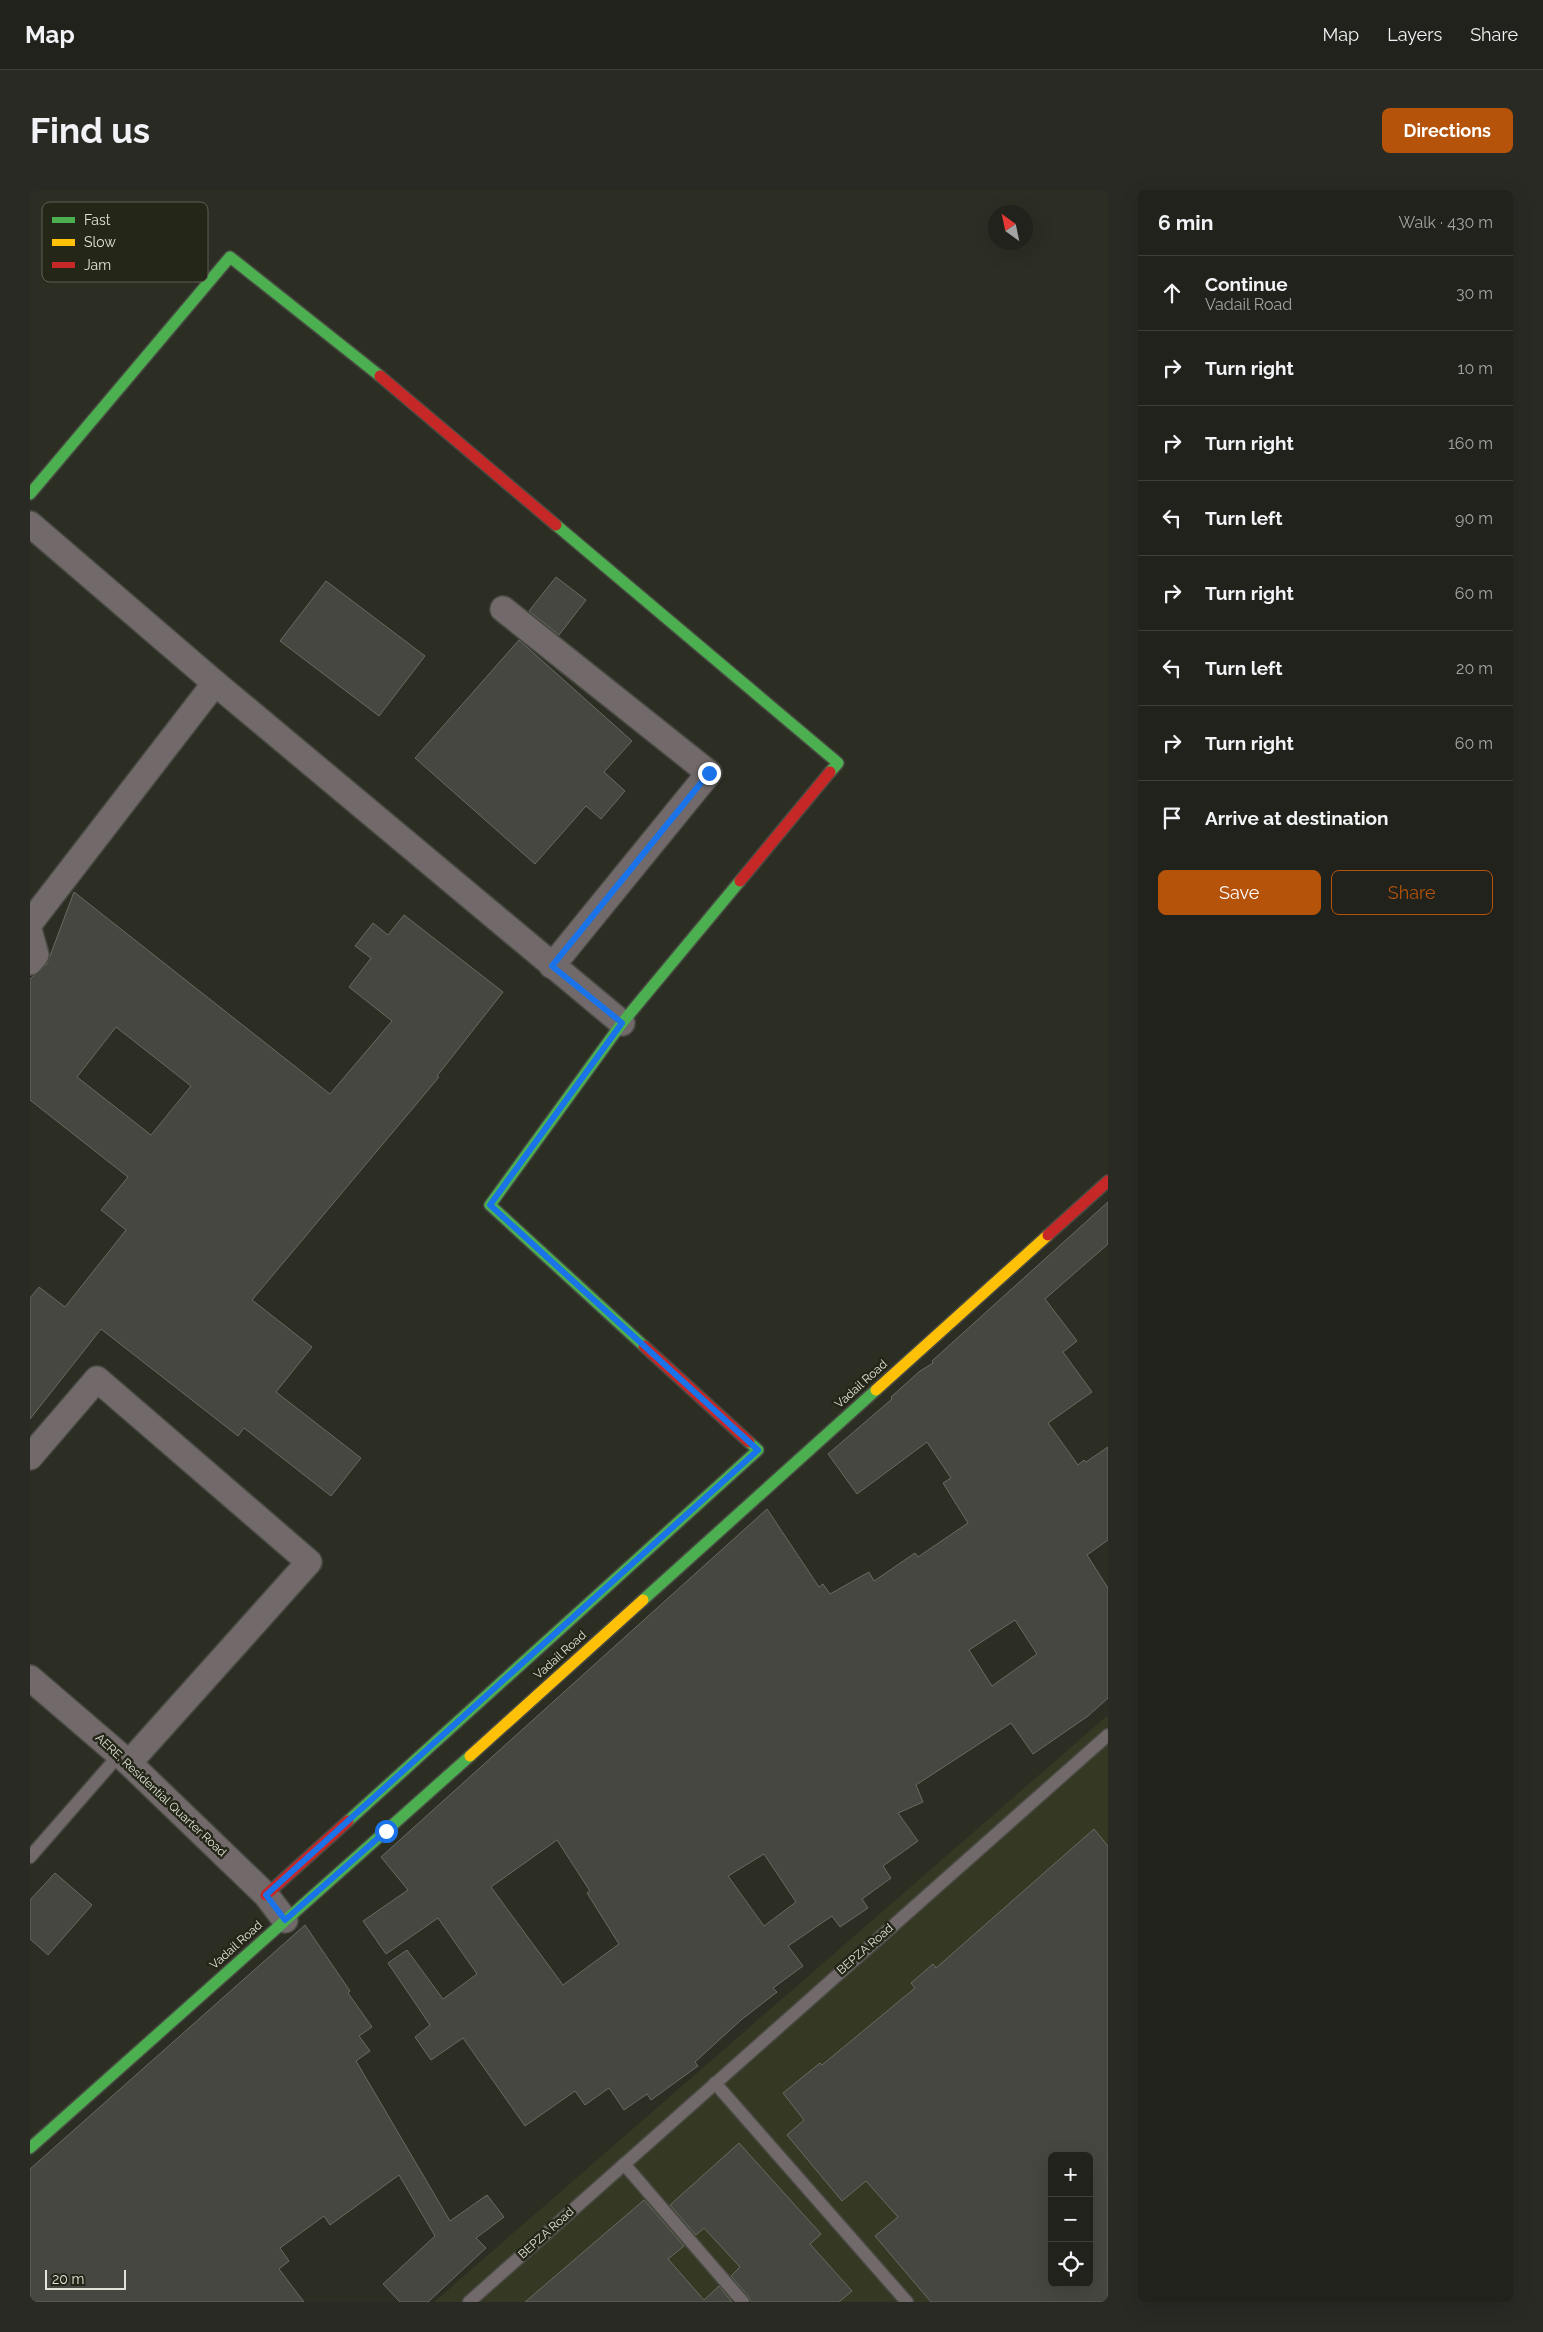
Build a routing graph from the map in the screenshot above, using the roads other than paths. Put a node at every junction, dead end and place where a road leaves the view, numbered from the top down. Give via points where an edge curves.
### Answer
1 (30, 494) edge
2 (30, 524) edge
3 (503, 609) dead end
4 (215, 683) junction
5 (30, 923) edge
6 (30, 934) edge
7 (30, 962) edge
8 (552, 966) junction
9 (622, 1023) junction
10 (1108, 1181) edge
11 (30, 1457) edge
12 (30, 1678) edge
13 (1108, 1735) edge
14 (124, 1759) junction
15 (30, 1857) edge
16 (266, 1895) junction
17 (285, 1920) junction
18 (714, 2083) junction
19 (30, 2148) edge
20 (624, 2164) junction
21 (469, 2302) edge
22 (744, 2302) edge
23 (907, 2302) edge

1 - 9 street via 230,257 372,369 838,763
2 - 4 street
3 - 8 street via 709,773
4 - 5 street
4 - 8 street
6 - 7 street via 36,955
8 - 9 street
9 - 16 street via 490,1205 758,1450
10 - 17 street, Vadail Road
11 - 14 street via 97,1379 309,1562
12 - 14 street, AERE, Residential Quarter Road
13 - 18 lane, BEPZA Road
14 - 15 lane
14 - 16 street, AERE, Residential Quarter Road
16 - 17 street, AERE, Residential Quarter Road
17 - 19 street, Vadail Road
18 - 20 lane, BEPZA Road
18 - 23 lane
20 - 21 lane, BEPZA Road
20 - 22 lane

